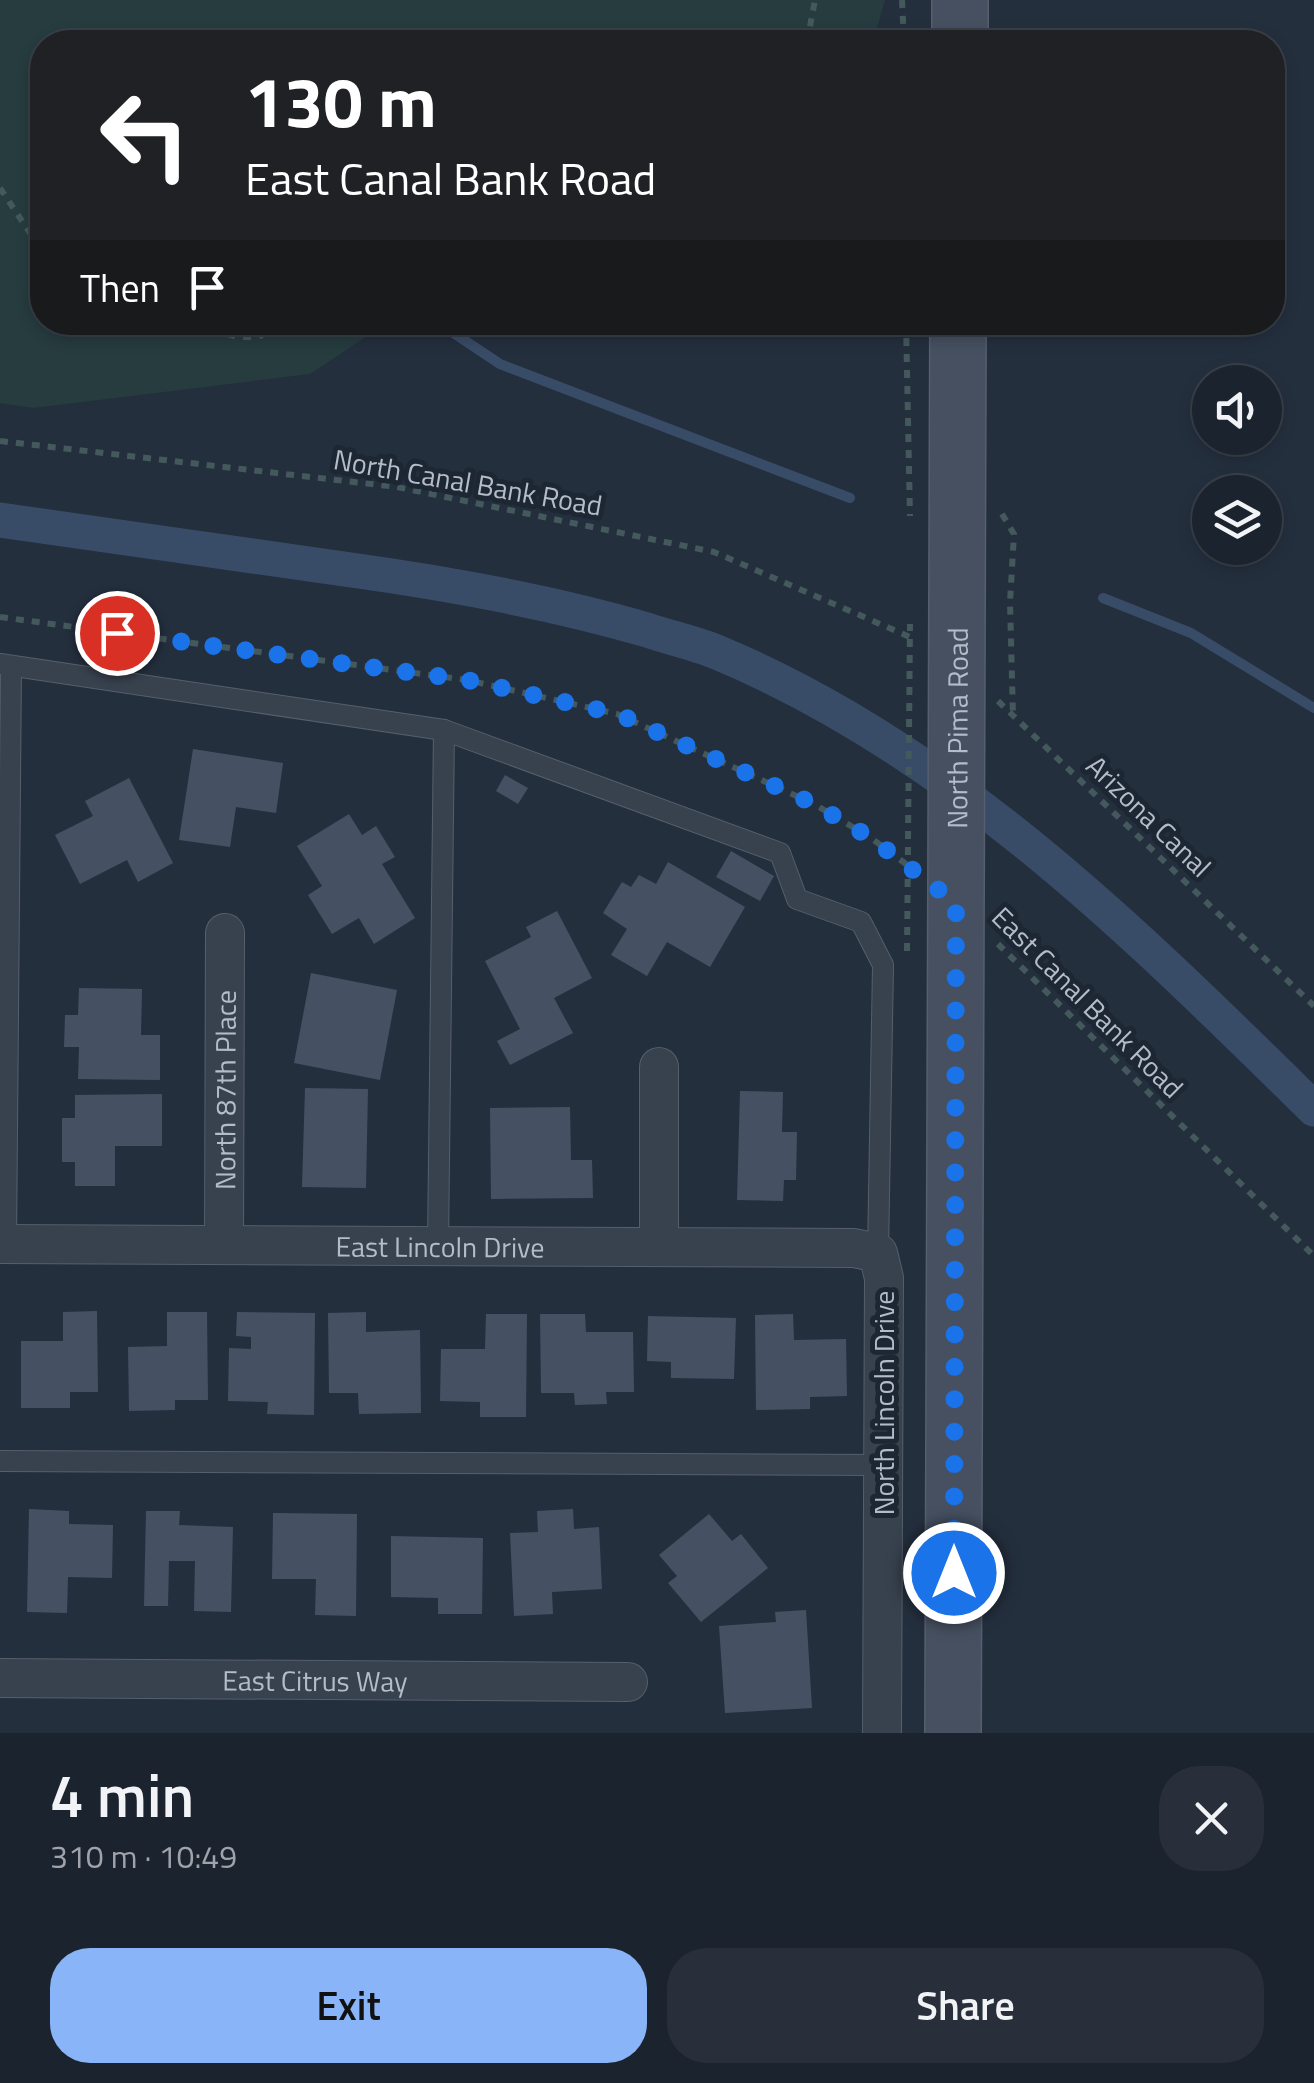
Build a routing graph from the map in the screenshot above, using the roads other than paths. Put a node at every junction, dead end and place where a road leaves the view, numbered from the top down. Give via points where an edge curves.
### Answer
1 (960, 0) edge
2 (960, 30) edge
3 (957, 335) edge
4 (6, 665) edge
5 (444, 730) junction
6 (225, 933) dead end
7 (659, 1067) dead end
8 (3, 1244) edge
9 (224, 1245) junction
10 (438, 1246) junction
11 (660, 1247) junction
12 (878, 1253) junction
13 (0, 1461) edge
14 (884, 1466) junction
15 (0, 1678) edge
16 (628, 1682) dead end
17 (882, 1733) edge
18 (953, 1733) edge

1 - 2 main road
3 - 18 main road, North Pima Road via 932,648
4 - 5 lane
4 - 8 lane
5 - 10 lane
5 - 12 lane via 780,853 798,898 860,922 883,965
6 - 9 street, North 87th Place
7 - 11 street
8 - 9 street, East Lincoln Drive
9 - 10 street, East Lincoln Drive
10 - 11 street, East Lincoln Drive
11 - 12 street, East Lincoln Drive
12 - 14 street, North Lincoln Drive via 884,1278
13 - 14 lane
14 - 17 street, North Lincoln Drive
15 - 16 street, East Citrus Way

